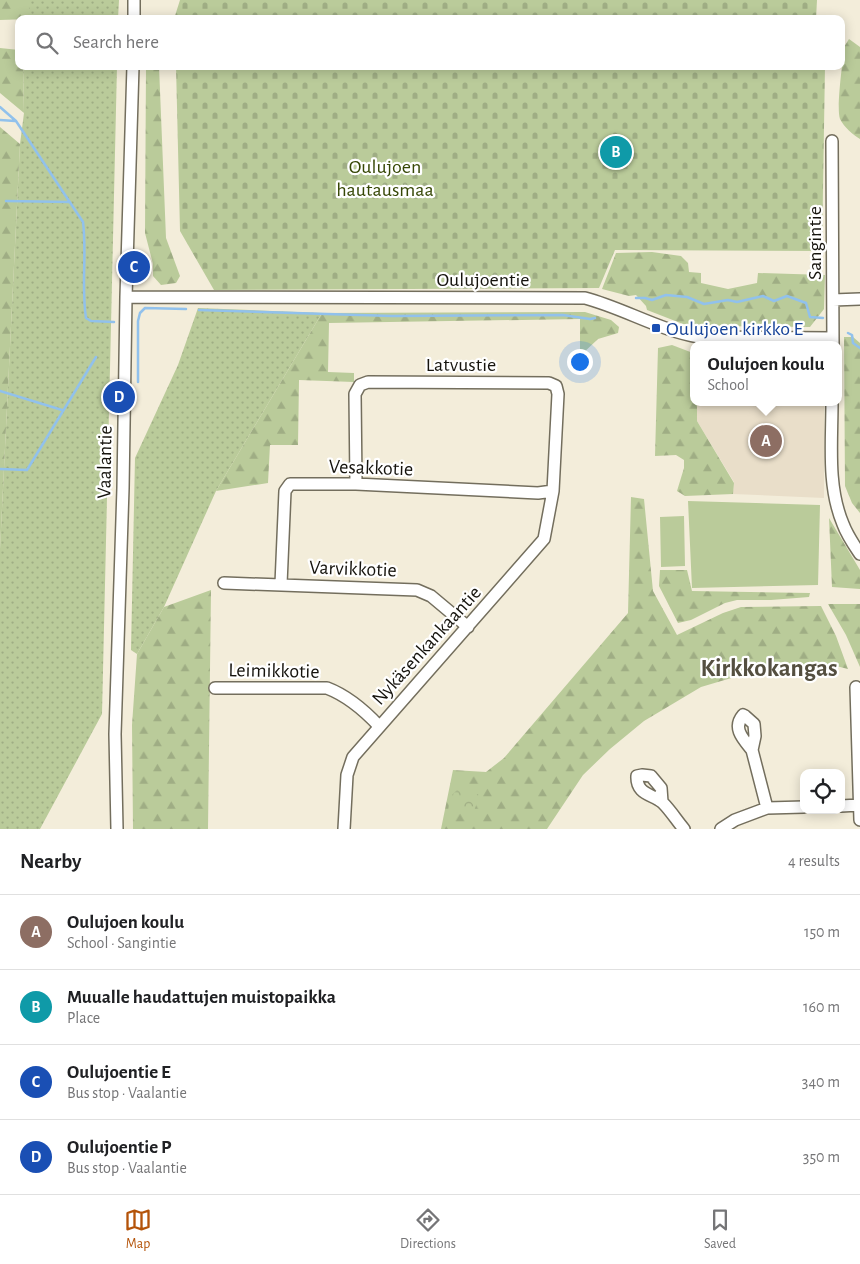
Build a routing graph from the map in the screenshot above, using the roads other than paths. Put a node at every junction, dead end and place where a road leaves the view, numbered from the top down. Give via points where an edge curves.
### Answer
1 (134, 0) edge
2 (134, 15) edge
3 (133, 70) edge
4 (832, 141) dead end
5 (126, 297) junction
6 (860, 299) edge
7 (833, 300) junction
8 (832, 341) edge
9 (832, 406) edge
10 (356, 484) junction
11 (553, 491) junction
12 (860, 554) edge
13 (224, 583) dead end
14 (281, 584) junction
15 (468, 627) junction
16 (215, 688) dead end
17 (856, 688) dead end
18 (380, 726) junction
19 (752, 750) dead end
20 (662, 802) dead end
21 (859, 805) edge
22 (845, 806) edge
23 (800, 807) edge
24 (767, 808) junction
25 (860, 820) edge
26 (118, 829) edge
27 (344, 829) edge
28 (684, 829) edge
29 (721, 829) edge

1 - 2 street
3 - 5 street, Vaalantie
4 - 7 street, Sangintie
5 - 8 street, Oulujoentie via 585,298 685,335
5 - 26 street, Vaalantie via 114,734
6 - 7 street
7 - 8 street, Sangintie
9 - 12 street via 835,499 843,525
10 - 11 street, Vesakkotie via 538,493
10 - 11 street, Latvustie via 355,394 360,385 368,382 548,383 556,386 558,394
10 - 14 street, Vesakkotie via 290,484 285,491
11 - 15 street, Nykäsenkankaantie via 544,539
13 - 14 street, Varvikkotie
14 - 15 street, Varvikkotie via 417,590 430,596
15 - 18 street, Nykäsenkankaantie
16 - 18 street, Leimikkotie via 327,688 341,693
17 - 21 street
18 - 27 street, Nykäsenkankaantie via 353,757 347,775
19 - 24 street
20 - 28 street
21 - 22 street
21 - 25 street
23 - 24 street
24 - 29 street

